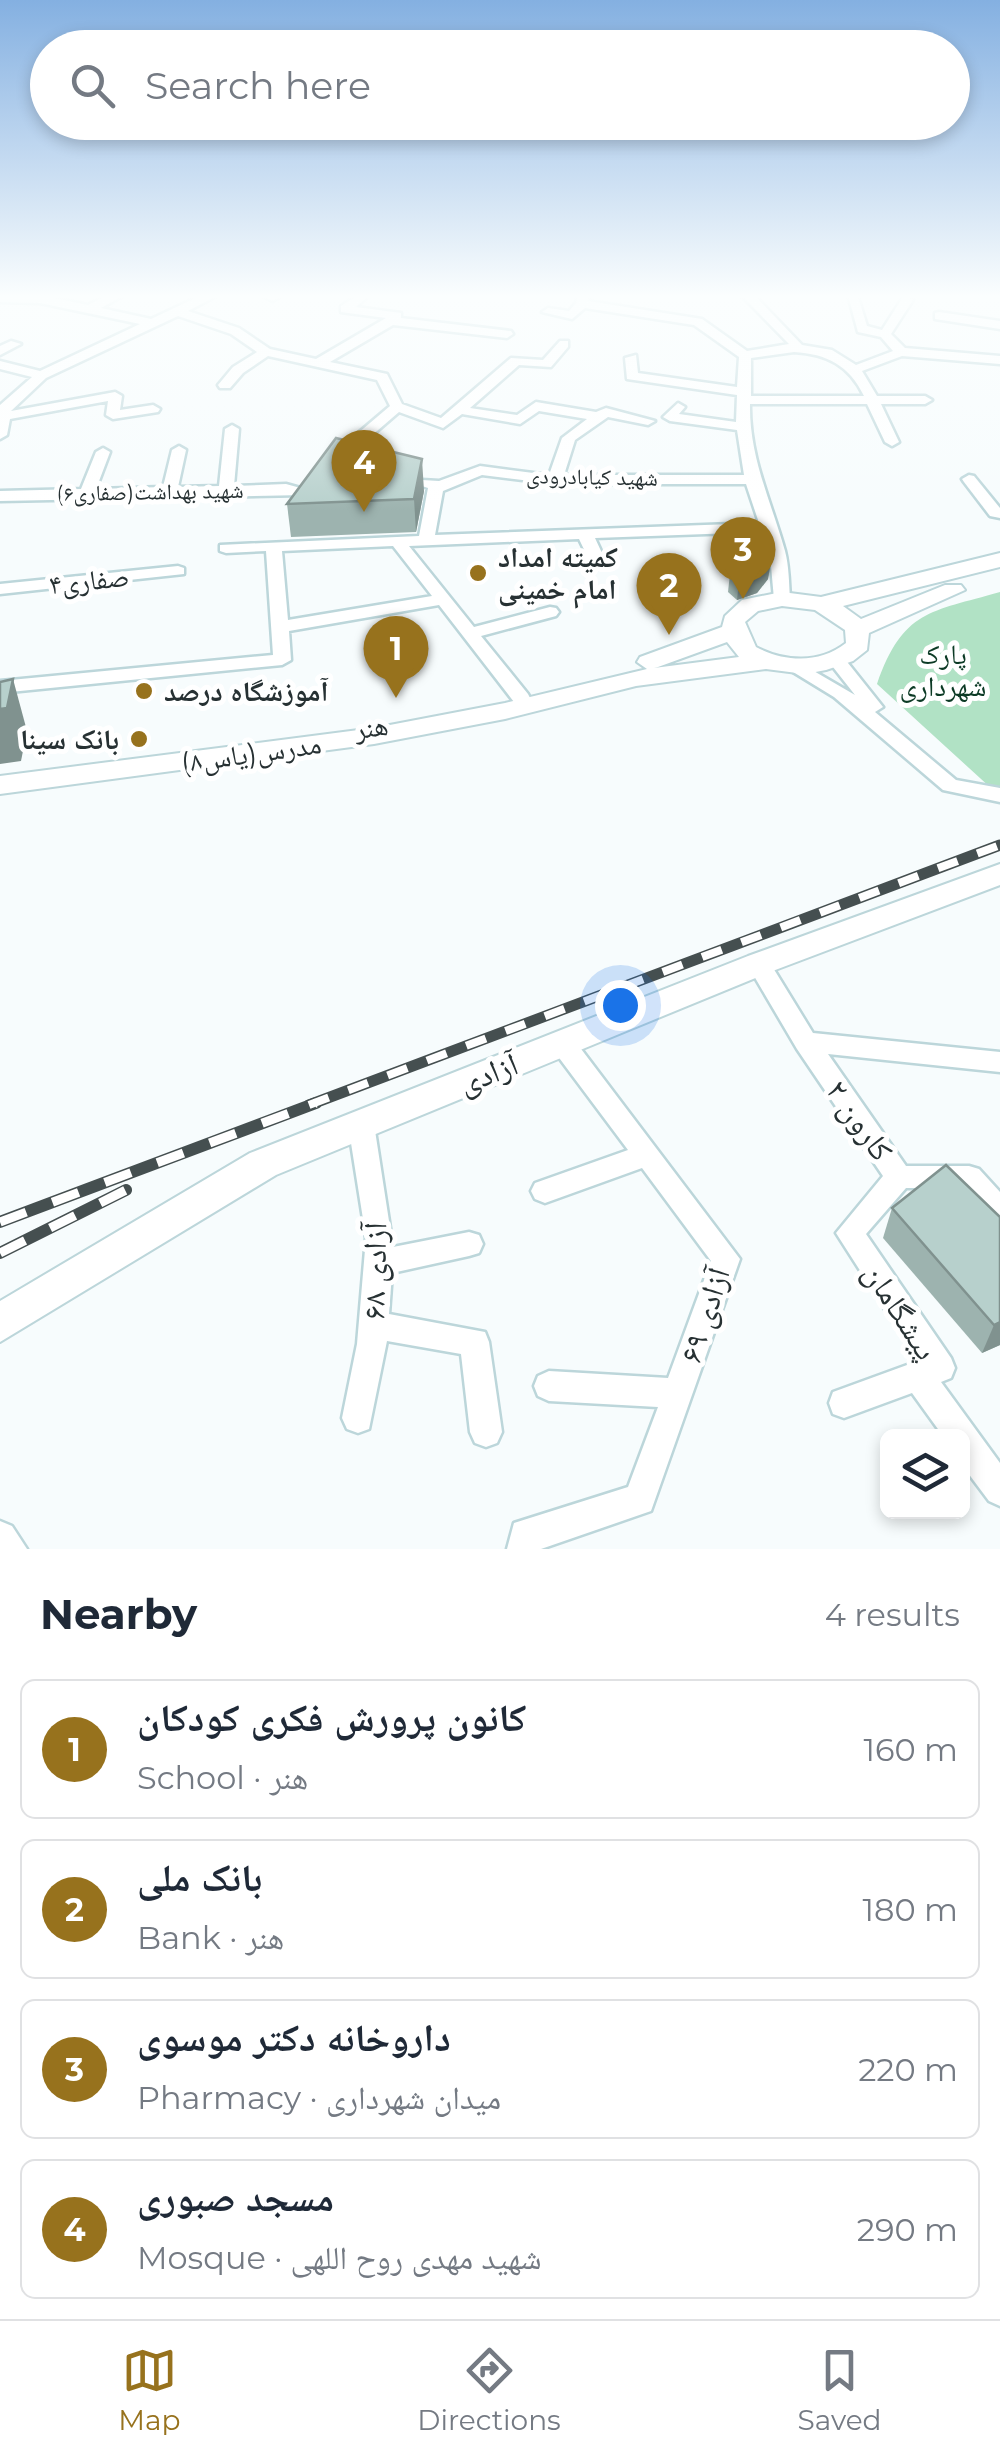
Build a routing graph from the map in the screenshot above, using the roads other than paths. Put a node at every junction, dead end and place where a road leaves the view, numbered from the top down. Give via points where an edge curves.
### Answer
1 (5, 366) edge
2 (59, 366) edge
3 (244, 366) edge
4 (338, 366) edge
5 (510, 366) edge
6 (631, 366) edge
7 (744, 366) edge
8 (848, 366) edge
9 (864, 366) edge
10 (854, 370) junction
11 (41, 375) junction
12 (225, 386) dead end
13 (742, 396) junction
14 (925, 400) dead end
15 (869, 401) junction
16 (397, 407) junction
17 (678, 408) dead end
18 (153, 410) dead end
19 (460, 410) junction
20 (4, 416) junction
21 (599, 417) junction
22 (648, 421) dead end
23 (743, 427) junction
24 (232, 429) dead end
25 (0, 435) edge
26 (892, 442) dead end
27 (179, 450) dead end
28 (104, 452) dead end
29 (350, 465) edge
30 (316, 477) junction
31 (402, 477) edge
32 (970, 478) dead end
33 (752, 479) junction
34 (554, 480) junction
35 (436, 488) junction
36 (226, 490) junction
37 (169, 492) junction
38 (88, 494) junction
39 (0, 496) edge
40 (1000, 512) edge
41 (292, 514) edge
42 (767, 527) junction
43 (585, 534) junction
44 (278, 538) junction
45 (426, 540) junction
46 (397, 541) junction
47 (226, 548) dead end
48 (1000, 560) edge
49 (599, 564) dead end
50 (178, 571) dead end
51 (1000, 576) edge
52 (0, 590) edge
53 (782, 598) junction
54 (444, 600) junction
55 (822, 604) junction
56 (550, 612) dead end
57 (280, 627) junction
58 (857, 628) junction
59 (732, 632) junction
60 (470, 633) junction
61 (838, 662) junction
62 (782, 664) junction
63 (0, 688) edge
64 (521, 698) junction
65 (897, 736) junction
66 (0, 782) edge
67 (993, 795) edge
68 (1000, 874) edge
69 (759, 964) junction
70 (806, 1042) junction
71 (562, 1044) junction
72 (1000, 1062) edge
73 (361, 1124) junction
74 (647, 1155) junction
75 (899, 1176) junction
76 (545, 1191) dead end
77 (1000, 1211) edge
78 (469, 1244) dead end
79 (378, 1263) junction
80 (0, 1323) edge
81 (374, 1325) junction
82 (918, 1376) junction
83 (548, 1386) dead end
84 (678, 1393) junction
85 (844, 1403) dead end
86 (358, 1418) dead end
87 (956, 1429) edge
88 (486, 1432) dead end
89 (970, 1448) edge
90 (1000, 1490) edge
91 (0, 1538) edge
92 (10, 1549) edge
93 (524, 1549) edge

1 - 11 street
2 - 11 street
3 - 12 street
4 - 16 street via 382,377
5 - 19 street
6 - 13 street via 632,376
7 - 13 street
8 - 10 street
9 - 10 street
10 - 15 street
11 - 20 street via 14,396
13 - 15 street
13 - 23 street
14 - 15 street
15 - 26 street
16 - 19 street via 444,424
16 - 30 street
17 - 23 street via 670,417
18 - 20 street via 113,415 116,396
19 - 21 street via 520,420 536,406
20 - 25 street
21 - 22 street via 606,412
21 - 34 street via 569,438
23 - 33 street
24 - 36 street
27 - 37 street
28 - 38 street
29 - 30 street, شهید بهداشت(صفاری۶)
30 - 36 street, شهید بهداشت(صفاری۶) via 286,488
30 - 41 street
31 - 35 street
32 - 40 street
33 - 34 street, شهید کیابادرودی
33 - 42 street
34 - 35 street, شهید کیابادرودی via 480,470
35 - 45 street
36 - 37 street, شهید بهداشت(صفاری۶)
37 - 38 street, شهید بهداشت(صفاری۶)
38 - 39 street, شهید بهداشت(صفاری۶)
42 - 43 street
42 - 53 street
43 - 45 street
43 - 49 street
44 - 46 street
44 - 47 street
44 - 57 street
45 - 46 street
46 - 54 street
48 - 55 main road
50 - 52 street, صفاری۴
51 - 58 main road
53 - 55 main road
53 - 59 main road via 739,612
54 - 57 street
54 - 60 street
55 - 58 main road
56 - 60 street
57 - 63 street via 282,660
58 - 61 main road via 858,645
59 - 62 main road via 740,645
59 - 64 main road, هنر
60 - 64 street
61 - 62 main road
61 - 65 street
62 - 65 street via 840,693
62 - 66 main road, مدرس(یاس۸) via 682,670 420,728
64 - 66 main road, هنر
65 - 67 street via 950,785
68 - 69 main road, آزادی
69 - 70 street, کارون ۲
69 - 71 main road, آزادی
70 - 72 street
70 - 75 street, کارون ۲
71 - 73 main road, آزادی
71 - 74 street, آزادی ۶۹
73 - 79 street, آزادی ۶۸ via 380,1238
73 - 80 main road, آزادی via 263,1164
74 - 76 street
74 - 84 street, آزادی ۶۹ via 726,1258
75 - 77 street, کارون ۲ via 969,1176
75 - 82 street, پیشگامان via 850,1233 940,1368
78 - 79 street
79 - 81 street, آزادی ۶۸
81 - 86 street, آزادی ۶۸
81 - 88 street via 474,1342
82 - 85 street, پیشگامان
82 - 87 street
83 - 84 street
84 - 93 street, آزادی ۶۹ via 640,1500 526,1535
89 - 90 street
91 - 92 street

